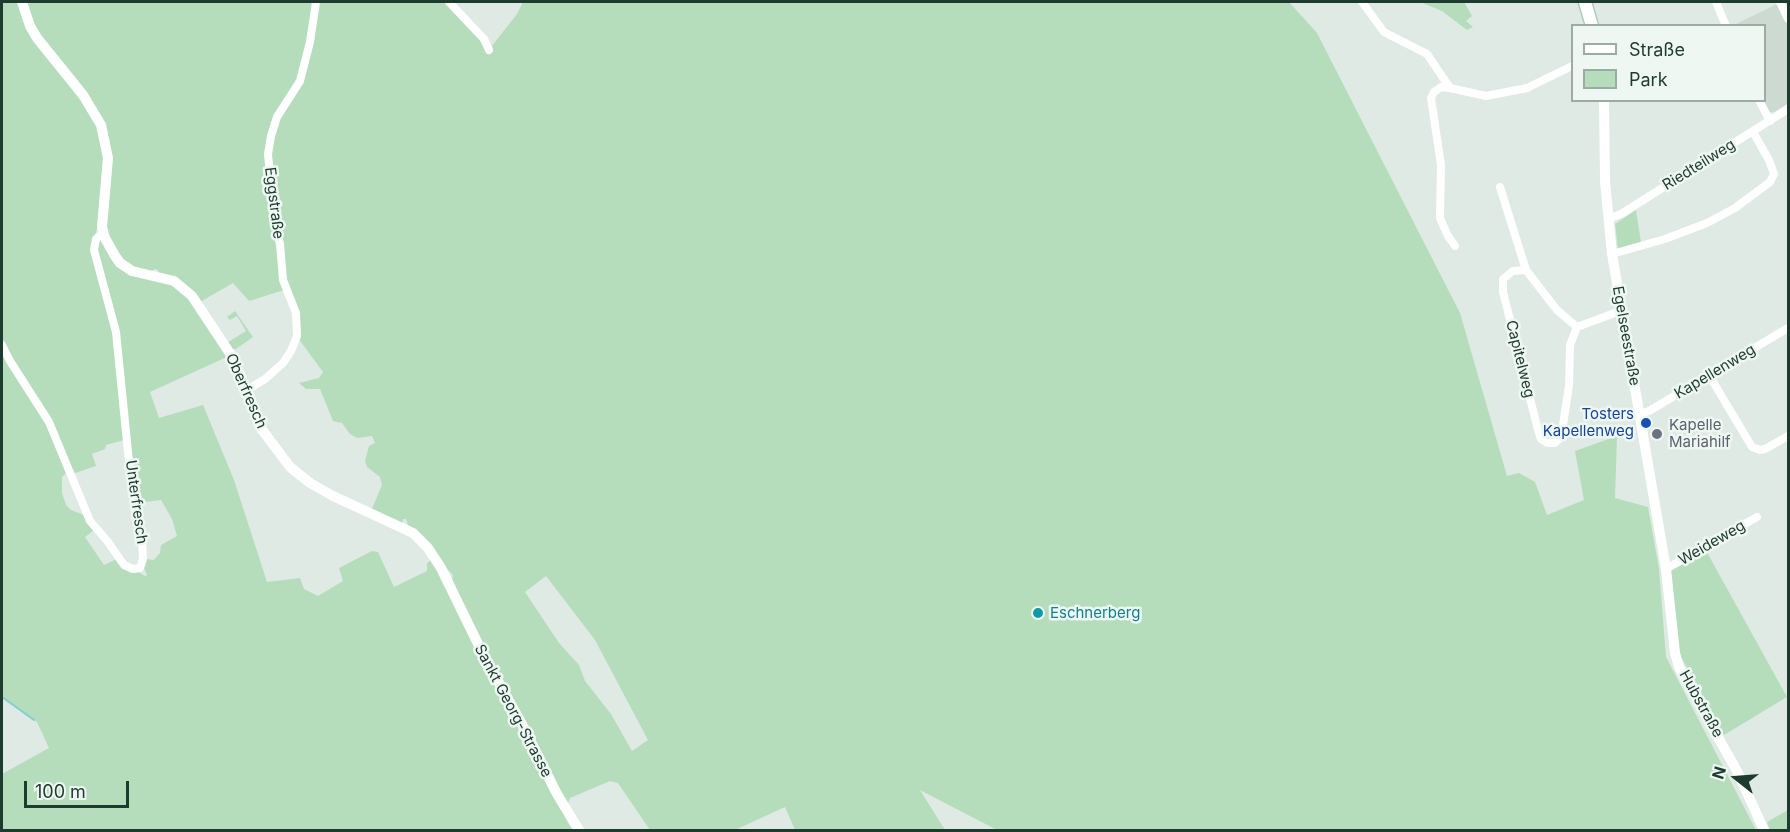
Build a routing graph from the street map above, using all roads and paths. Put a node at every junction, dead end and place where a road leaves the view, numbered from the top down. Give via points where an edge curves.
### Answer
1 (22, 2) edge
2 (316, 2) edge
3 (449, 2) edge
4 (1362, 2) edge
5 (1585, 2) edge
6 (1716, 2) edge
7 (1780, 2) edge
8 (1788, 19) edge
9 (1591, 24) edge
10 (1725, 24) edge
11 (489, 50) dead end
12 (1571, 66) edge
13 (1450, 88) junction
14 (1605, 102) edge
15 (1760, 102) edge
16 (1788, 109) edge
17 (1770, 121) junction
18 (1753, 132) junction
19 (1500, 187) dead end
20 (1608, 219) junction
21 (103, 232) junction
22 (1455, 246) dead end
23 (1612, 254) junction
24 (1526, 270) junction
25 (1620, 311) junction
26 (1577, 327) junction
27 (1788, 328) edge
28 (2, 345) edge
29 (1709, 375) junction
30 (247, 390) junction
31 (1640, 414) junction
32 (1788, 436) edge
33 (1757, 517) dead end
34 (1666, 569) junction
35 (451, 590) joint
36 (579, 831) edge
37 (1764, 831) edge

1 - 21 street via 37,38 83,95 101,125 108,158
2 - 30 street, Eggstraße via 300,81 277,117 268,154 273,220 284,280 296,313 297,336 283,363
3 - 11 street via 484,39
4 - 13 street via 1384,32 1427,54
5 - 9 main road
6 - 10 street
7 - 8 street
12 - 13 street via 1527,88 1486,96
13 - 22 street via 1441,87 1431,98 1440,158 1440,218
14 - 20 street, Egelseestraße
15 - 17 street
16 - 17 street, Riedteilweg
17 - 18 street, Riedteilweg
18 - 20 street, Riedteilweg
18 - 23 street via 1772,165 1774,174 1770,182 1707,223
19 - 24 street
20 - 23 street, Egelseestraße
21 - 28 street, Unterfresch via 94,250 116,332 142,542 140,568 124,565 90,521 49,422
21 - 30 street, Oberfresch via 115,256 126,267 174,281 192,296 231,355
23 - 25 street, Egelseestraße
24 - 26 street via 1557,310
24 - 26 street, Capitelweg via 1508,273 1503,279 1503,292 1538,430 1547,443 1560,438 1569,386 1570,345
25 - 26 street
25 - 31 street, Egelseestraße
27 - 29 street, Kapellenweg
29 - 31 street, Kapellenweg
29 - 32 street via 1752,447 1765,449
30 - 35 street, Oberfresch via 260,427 290,467 333,496 418,537 435,558
31 - 34 street, Egelseestraße
33 - 34 street, Weideweg
34 - 37 street, Hubstraße via 1679,667 1738,773
35 - 36 street, Sankt Georg-Strasse

